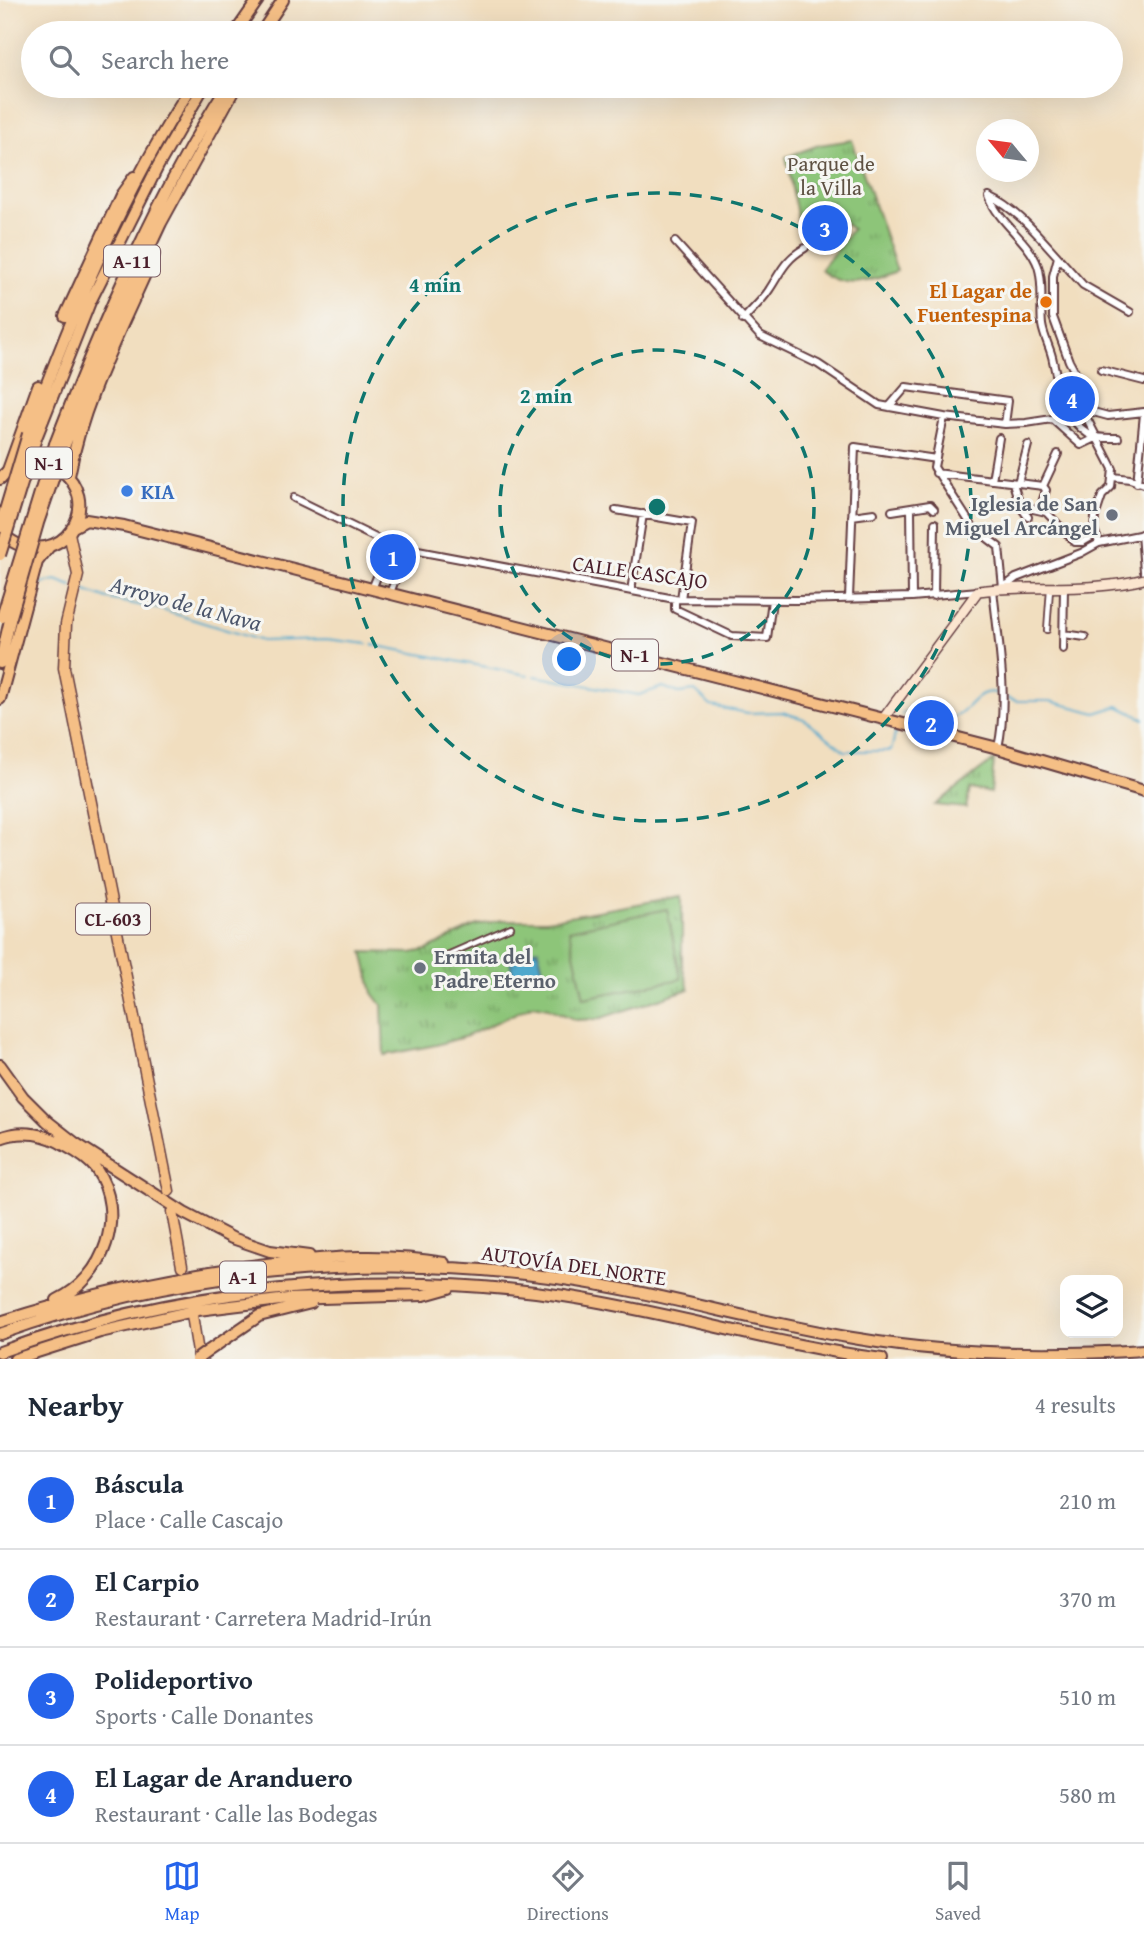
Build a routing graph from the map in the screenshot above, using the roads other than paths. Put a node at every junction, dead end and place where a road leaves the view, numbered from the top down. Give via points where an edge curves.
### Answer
1 (258, 0) edge
2 (283, 0) edge
3 (244, 21) edge
4 (269, 21) edge
5 (185, 98) edge
6 (197, 98) edge
7 (219, 98) edge
8 (229, 98) edge
9 (148, 162) junction
10 (167, 212) junction
11 (675, 242) dead end
12 (805, 247) dead end
13 (1058, 257) junction
14 (1130, 312) dead end
15 (743, 320) junction
16 (1101, 370) dead end
17 (1144, 381) edge
18 (900, 393) junction
19 (890, 407) junction
20 (1082, 409) junction
21 (905, 410) junction
22 (1144, 413) edge
23 (944, 417) junction
24 (1004, 424) junction
25 (32, 436) junction
26 (1098, 437) junction
27 (999, 438) dead end
28 (1118, 438) dead end
29 (1142, 444) edge
30 (59, 445) junction
31 (1028, 445) dead end
32 (1058, 454) dead end
33 (936, 459) junction
34 (936, 473) junction
35 (2, 476) edge
36 (69, 476) junction
37 (1113, 477) junction
38 (992, 480) junction
39 (1016, 483) junction
40 (1140, 484) edge
41 (1043, 486) junction
42 (294, 498) dead end
43 (79, 505) junction
44 (1020, 506) junction
45 (911, 508) junction
46 (934, 509) dead end
47 (1041, 509) junction
48 (617, 510) dead end
49 (892, 510) dead end
50 (874, 513) dead end
51 (643, 514) junction
52 (852, 516) junction
53 (1028, 517) dead end
54 (107, 522) junction
55 (935, 523) dead end
56 (0, 529) edge
57 (71, 530) junction
58 (1142, 534) edge
59 (1095, 535) junction
60 (1099, 543) junction
61 (51, 545) junction
62 (390, 545) junction
63 (407, 549) junction
64 (0, 555) edge
65 (75, 558) junction
66 (1144, 571) edge
67 (1139, 580) edge
68 (1050, 587) junction
69 (1065, 587) junction
70 (372, 589) junction
71 (998, 589) junction
72 (631, 591) junction
73 (978, 591) junction
74 (390, 593) junction
75 (934, 596) junction
76 (912, 597) junction
77 (849, 598) junction
78 (678, 599) junction
79 (772, 600) junction
80 (4, 620) edge
81 (1047, 630) dead end
82 (1064, 634) junction
83 (1085, 637) dead end
84 (1063, 649) dead end
85 (0, 663) edge
86 (0, 699) edge
87 (883, 719) junction
88 (998, 748) junction
89 (1144, 791) edge
90 (511, 926) dead end
91 (438, 959) dead end
92 (0, 1065) edge
93 (0, 1138) edge
94 (169, 1191) dead end
95 (172, 1212) dead end
96 (325, 1258) junction
97 (182, 1266) dead end
98 (479, 1269) junction
99 (458, 1286) junction
100 (362, 1295) junction
101 (33, 1312) junction
102 (192, 1315) dead end
103 (0, 1322) edge
104 (0, 1334) edge
105 (1144, 1350) edge
106 (0, 1352) edge
107 (201, 1356) edge
108 (15, 1359) edge
109 (882, 1359) edge

1 - 3 highway
2 - 4 highway
5 - 9 highway
6 - 25 highway, A-11 via 90,302
7 - 30 highway, A-11 via 155,214 99,331
8 - 10 highway
9 - 25 highway via 58,351
9 - 35 highway via 121,195 79,283
10 - 30 highway
10 - 36 highway via 156,249 90,401
11 - 15 street
12 - 15 street via 777,274 769,291
13 - 14 street via 1083,285
13 - 20 street via 1053,317 1077,376
13 - 26 street via 1015,214 989,196 993,209 1038,266 1042,326 1062,401 1073,419
15 - 19 street via 766,341 818,364 872,401
16 - 17 street
18 - 19 street
18 - 21 street
18 - 24 street via 906,387 1008,401
19 - 21 street
20 - 22 street via 1108,416
20 - 26 street
21 - 23 street
22 - 29 street
23 - 24 street
23 - 33 street
24 - 26 street via 1052,419 1081,445
25 - 56 highway, bridge
25 - 64 highway, A-11, bridge
26 - 28 street
26 - 37 street
27 - 38 street
29 - 40 street
30 - 80 highway, A-11, bridge
31 - 39 street
32 - 41 street
33 - 34 street
33 - 52 street via 855,447
34 - 38 street
34 - 71 street via 972,526 999,547
35 - 36 highway, N-1 via 33,461 46,462
36 - 43 highway, N-1
37 - 40 street
37 - 59 street via 1095,517
38 - 39 street
39 - 41 street
39 - 44 street
41 - 47 street
42 - 62 street, CALLE CASCAJO
43 - 54 highway, N-1
43 - 57 highway, N-1
44 - 47 street
44 - 53 street
45 - 46 street via 930,505
45 - 49 street
45 - 76 street
47 - 59 street via 1075,541
48 - 51 street
50 - 52 street
51 - 72 street
51 - 78 street via 692,523
52 - 77 street
54 - 57 highway, N-1 via 86,520
54 - 70 highway, N-1
55 - 75 street
56 - 61 highway via 20,546
57 - 61 highway, N-1
57 - 65 main road, CL-603
58 - 60 street
58 - 66 street
59 - 60 street
60 - 71 street
61 - 65 main road via 66,548
61 - 86 highway via 37,562
62 - 63 street, CALLE CASCAJO
62 - 70 street
63 - 72 street, CALLE CASCAJO
63 - 74 street
65 - 94 main road, CL-603 via 78,575 64,645 66,679
67 - 69 main road, CALLE CASCAJO
68 - 69 main road, CALLE CASCAJO
68 - 71 main road, CALLE CASCAJO
68 - 81 street
69 - 82 street
70 - 74 highway, N-1
71 - 73 main road, CALLE CASCAJO
71 - 88 street via 1003,698
72 - 78 street, CALLE CASCAJO
73 - 75 street, CALLE CASCAJO
73 - 87 main road
74 - 87 highway, N-1
75 - 76 street, CALLE CASCAJO
76 - 77 street, CALLE CASCAJO
77 - 79 street, CALLE CASCAJO
78 - 79 street, CALLE CASCAJO
78 - 79 street via 675,608 732,636 767,638
80 - 85 highway
82 - 83 street
82 - 84 street
87 - 88 highway, N-1
88 - 89 highway, N-1
90 - 91 street
92 - 96 highway via 47,1121 204,1225 270,1251
93 - 101 highway via 31,1133 55,1139 95,1168 107,1192 111,1226 88,1279
95 - 97 main road
96 - 98 highway via 415,1258
96 - 101 highway via 159,1279
98 - 104 highway, AUTOVÍA DEL NORTE / A-1 via 304,1270 229,1279 106,1302
98 - 105 highway, AUTOVÍA DEL NORTE / A-1 via 618,1288 902,1345 1019,1354
99 - 100 highway via 424,1295
99 - 106 highway, AUTOVÍA DEL NORTE / A-1 via 334,1285 236,1295 122,1316
99 - 109 highway, AUTOVÍA DEL NORTE / A-1 via 567,1297
100 - 107 highway via 258,1315
100 - 108 highway via 198,1310 100,1332
101 - 103 highway
102 - 107 main road

